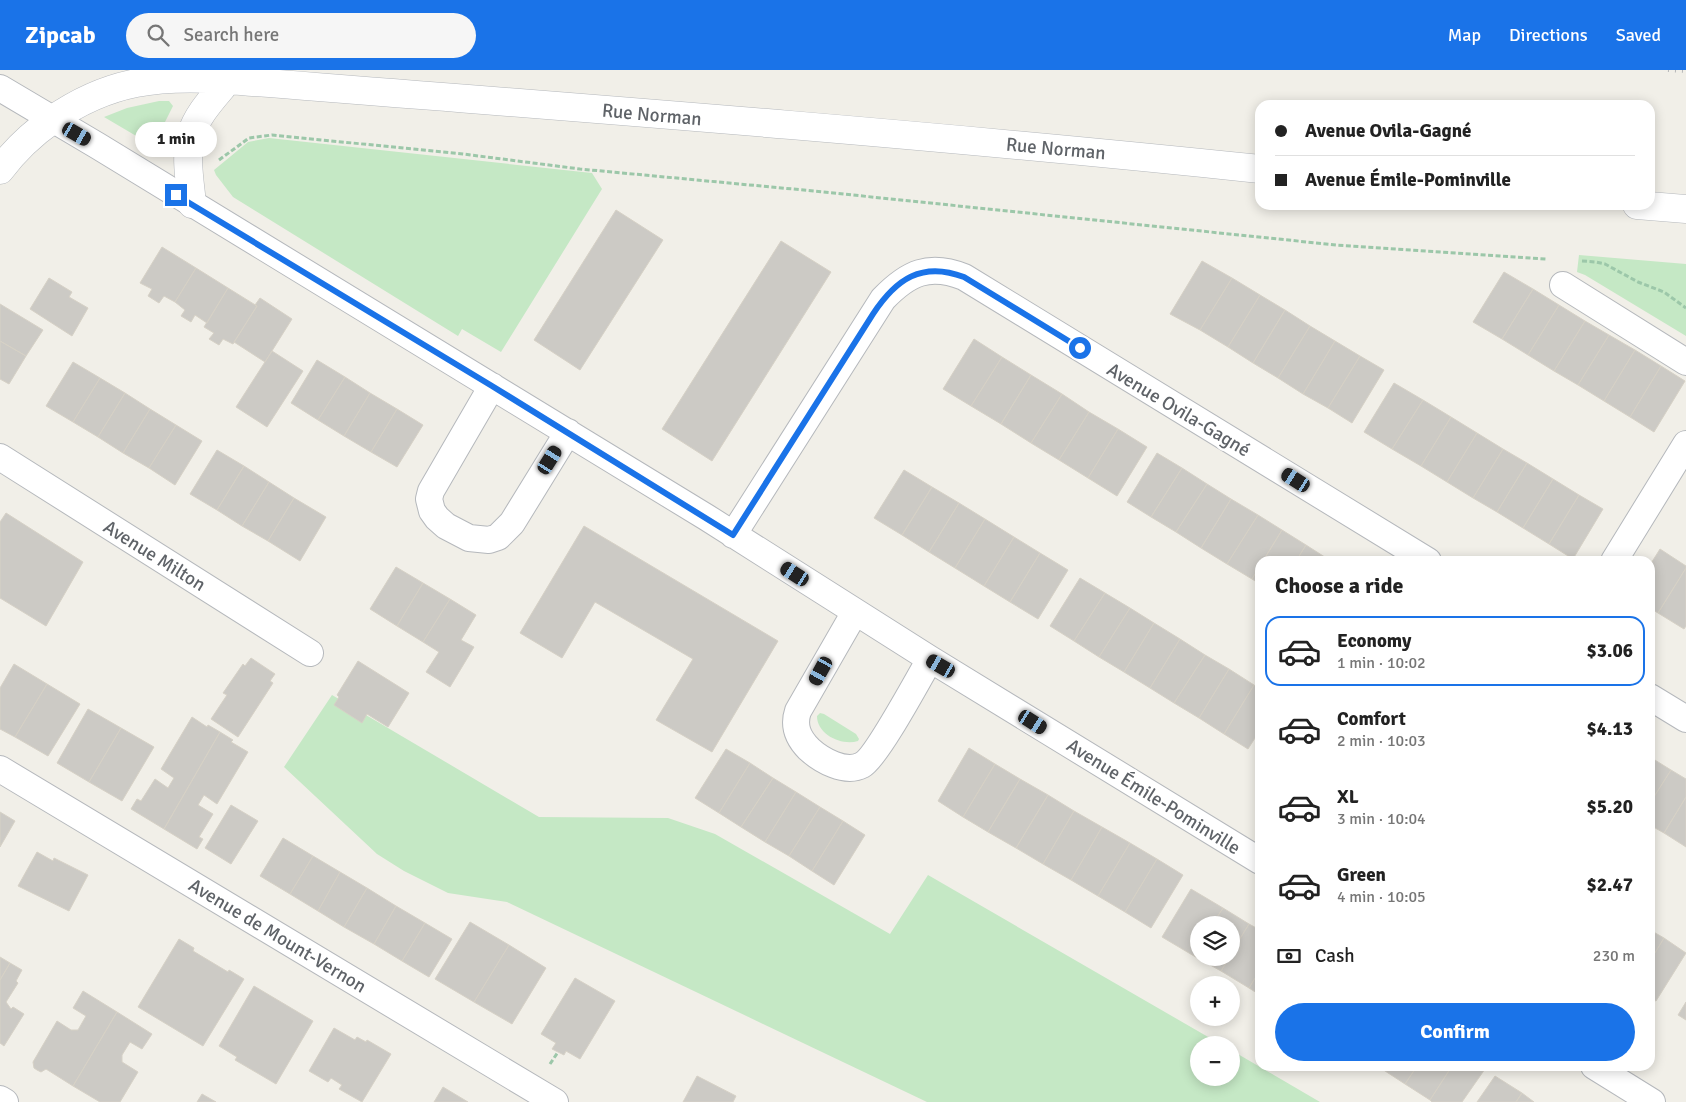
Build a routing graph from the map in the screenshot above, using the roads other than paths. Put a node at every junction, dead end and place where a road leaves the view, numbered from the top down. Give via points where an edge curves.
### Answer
1 (228, 80) junction
2 (0, 88) edge
3 (52, 120) junction
4 (1255, 168) edge
5 (0, 170) edge
6 (192, 204) junction
7 (1655, 207) edge
8 (1686, 210) edge
9 (1563, 285) dead end
10 (1686, 362) edge
11 (492, 386) junction
12 (568, 432) junction
13 (1686, 444) edge
14 (0, 457) edge
15 (733, 535) junction
16 (1420, 556) edge
17 (1617, 556) edge
18 (855, 612) junction
19 (310, 653) dead end
20 (930, 659) junction
21 (1655, 700) edge
22 (1686, 719) edge
23 (0, 769) edge
24 (1255, 858) edge
25 (1602, 1071) edge
26 (0, 1099) edge
27 (5, 1102) edge
28 (555, 1102) edge
29 (1652, 1102) edge

1 - 3 street, Rue Norman via 175,77 119,86 77,103
1 - 4 street, Rue Norman via 946,138
1 - 6 street via 206,107 192,133 188,157
2 - 3 street, Avenue Émile-Pominville
3 - 5 street, Rue Norman via 29,137
3 - 6 street, Avenue Émile-Pominville
6 - 11 street, Avenue Émile-Pominville
7 - 8 street
9 - 10 street
11 - 12 street, Avenue Émile-Pominville
11 - 12 street via 431,491 432,511 446,526 469,538 489,540 498,537 512,522
12 - 15 street, Avenue Émile-Pominville
13 - 17 street
14 - 19 street, Avenue Milton
15 - 16 street, Avenue Ovila-Gagné via 883,299 906,278 941,271 964,277
15 - 18 street, Avenue Émile-Pominville
18 - 20 street, Avenue Émile-Pominville
18 - 20 street via 795,720 802,741 821,757 844,767 854,768 867,762
20 - 24 street, Avenue Émile-Pominville
21 - 22 street
23 - 28 street, Avenue de Mount-Vernon
25 - 29 street
26 - 27 street

